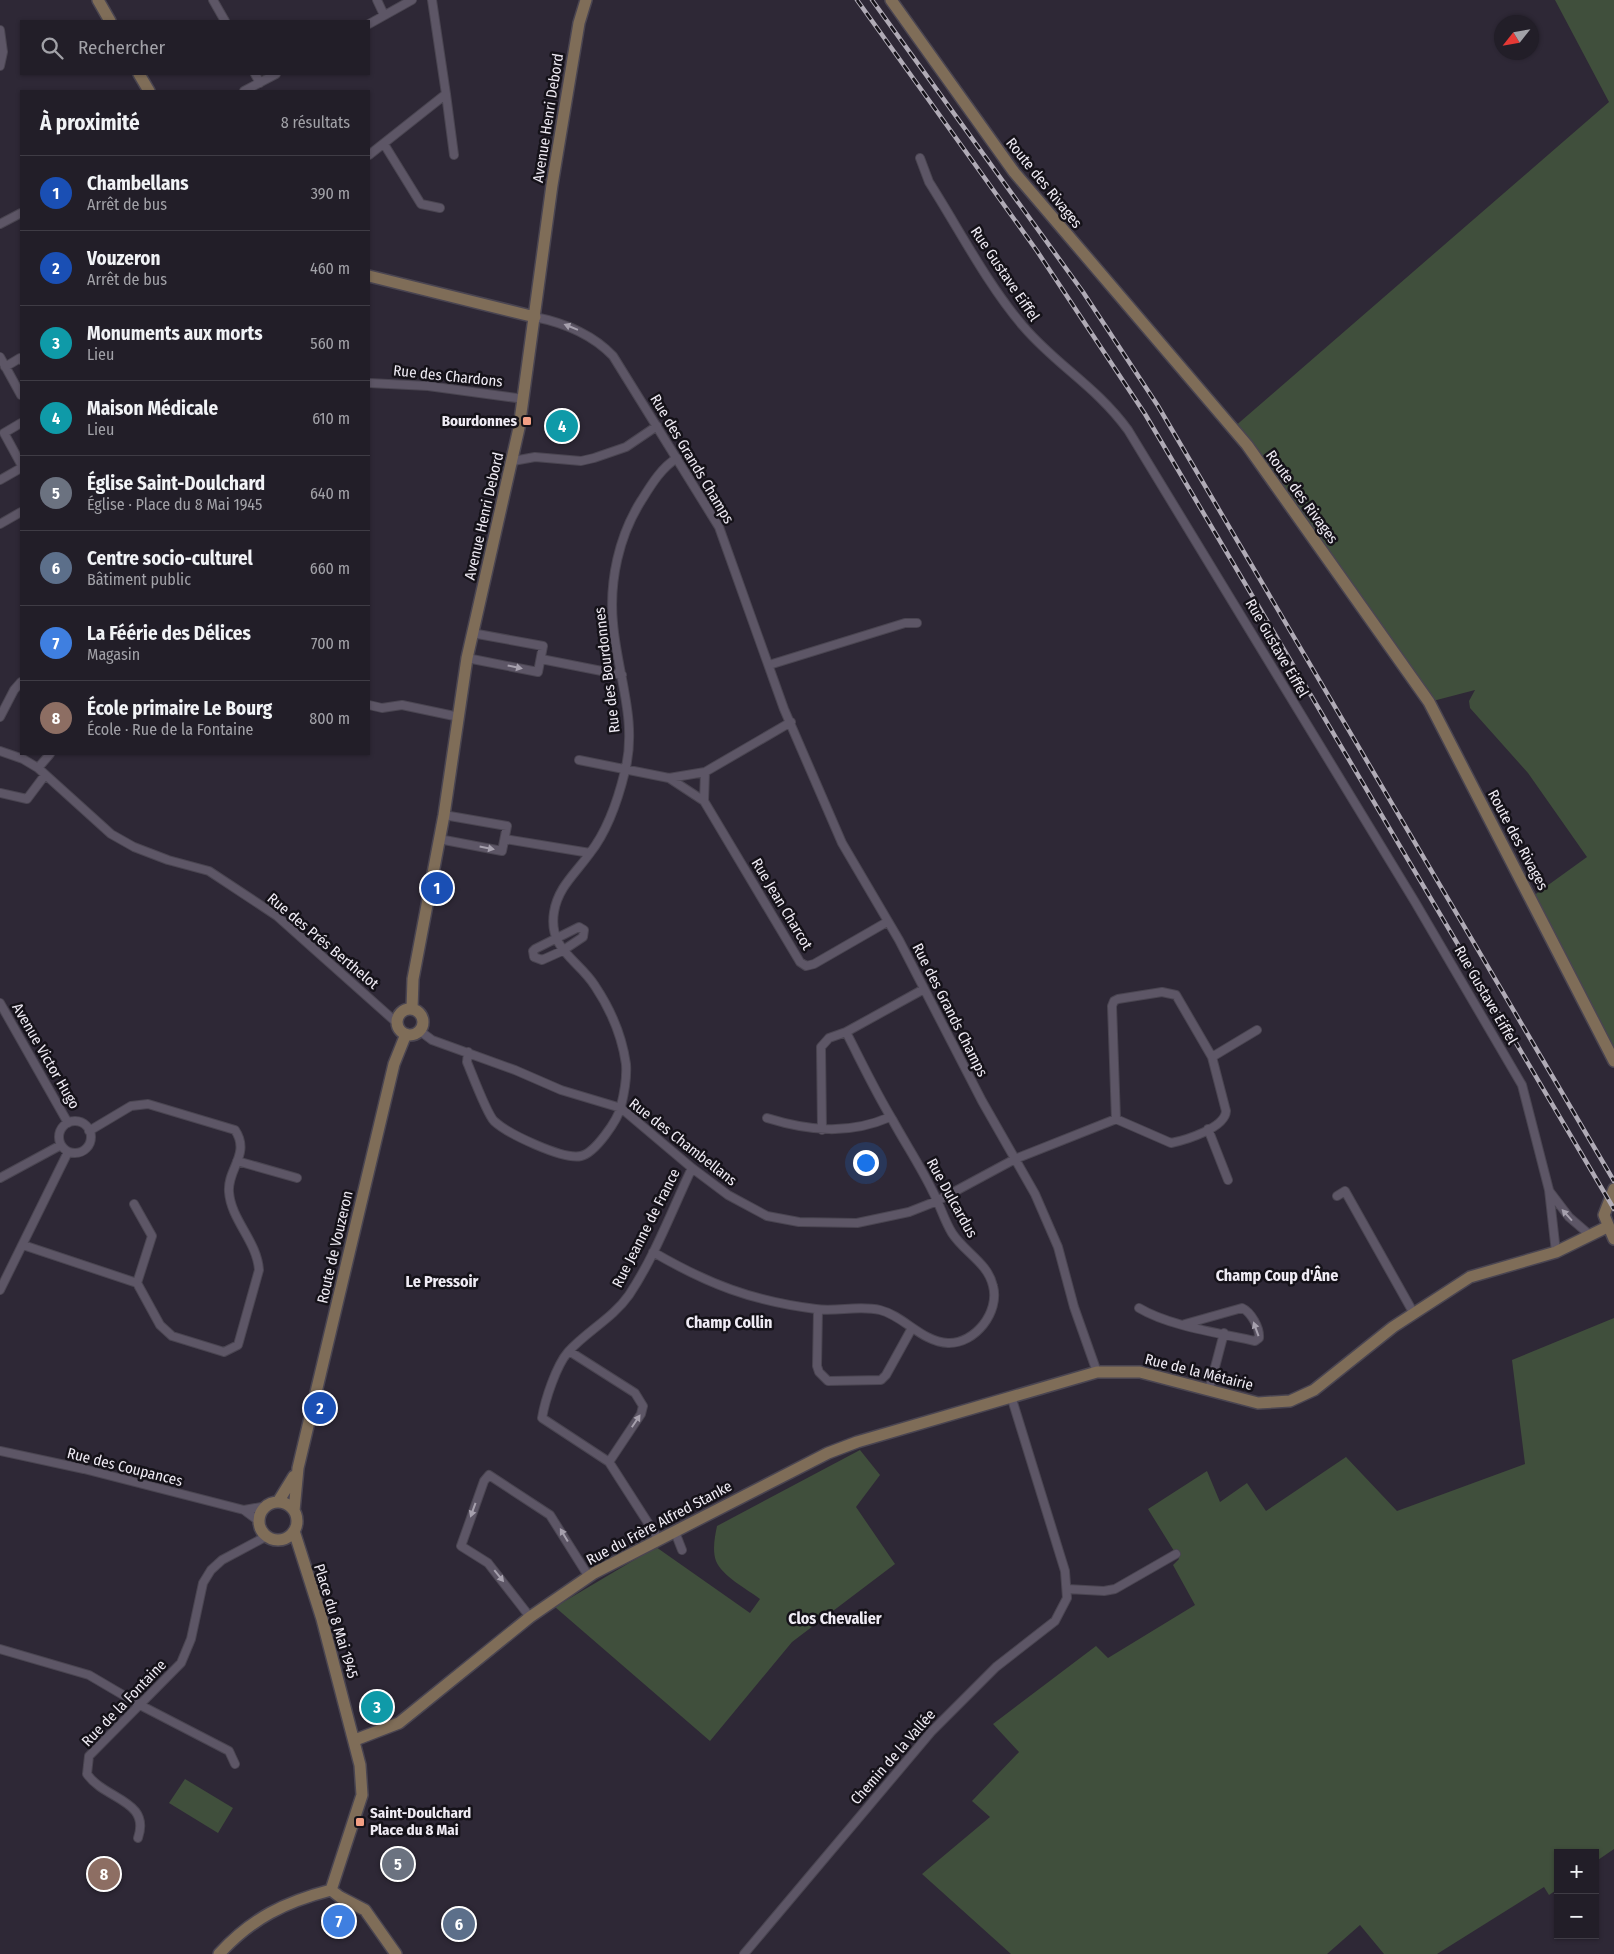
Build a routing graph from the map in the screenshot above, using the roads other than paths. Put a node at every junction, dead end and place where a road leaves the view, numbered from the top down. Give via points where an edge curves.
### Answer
1 (98, 0) edge
2 (213, 0) edge
3 (377, 0) edge
4 (412, 0) edge
5 (432, 0) edge
6 (586, 0) edge
7 (891, 0) edge
8 (384, 15) junction
9 (109, 20) edge
10 (224, 20) edge
11 (370, 23) edge
12 (0, 30) edge
13 (0, 66) edge
14 (140, 75) edge
15 (255, 75) edge
16 (274, 75) edge
17 (260, 83) junction
18 (146, 90) edge
19 (248, 90) edge
20 (446, 94) junction
21 (384, 144) junction
22 (370, 154) edge
23 (454, 154) dead end
24 (920, 158) dead end
25 (440, 208) dead end
26 (20, 216) edge
27 (0, 224) edge
28 (370, 276) edge
29 (535, 317) junction
30 (0, 357) edge
31 (20, 360) edge
32 (5, 367) junction
33 (370, 383) edge
34 (20, 393) edge
35 (524, 399) junction
36 (20, 424) edge
37 (657, 426) junction
38 (677, 458) junction
39 (513, 461) junction
40 (20, 462) edge
41 (20, 469) edge
42 (0, 480) edge
43 (20, 513) edge
44 (0, 524) edge
45 (917, 623) dead end
46 (472, 633) junction
47 (467, 658) junction
48 (541, 659) junction
49 (769, 664) junction
50 (622, 675) junction
51 (20, 683) edge
52 (370, 705) edge
53 (0, 717) edge
54 (459, 717) junction
55 (791, 722) junction
56 (0, 751) edge
57 (49, 755) edge
58 (579, 760) dead end
59 (38, 768) junction
60 (626, 770) junction
61 (706, 772) junction
62 (45, 775) junction
63 (669, 778) junction
64 (0, 793) edge
65 (704, 801) junction
66 (444, 815) junction
67 (439, 839) junction
68 (504, 839) junction
69 (590, 853) junction
70 (887, 922) junction
71 (555, 937) junction
72 (562, 951) junction
73 (924, 989) junction
74 (0, 1003) edge
75 (412, 1009) junction
76 (397, 1023) junction
77 (1257, 1030) dead end
78 (420, 1031) junction
79 (846, 1032) junction
80 (406, 1034) junction
81 (468, 1052) junction
82 (1212, 1057) junction
83 (1614, 1060) edge
84 (621, 1108) junction
85 (890, 1117) junction
86 (767, 1118) dead end
87 (1116, 1119) junction
88 (68, 1123) junction
89 (822, 1130) junction
90 (1208, 1130) junction
91 (89, 1131) junction
92 (61, 1144) junction
93 (68, 1152) junction
94 (1015, 1159) junction
95 (238, 1160) junction
96 (692, 1168) junction
97 (0, 1178) edge
98 (297, 1178) dead end
99 (1228, 1180) dead end
100 (1614, 1189) edge
101 (1549, 1190) junction
102 (1337, 1196) dead end
103 (938, 1201) junction
104 (134, 1204) dead end
105 (1607, 1227) junction
106 (1590, 1236) junction
107 (1614, 1239) edge
108 (23, 1245) junction
109 (653, 1252) junction
110 (1556, 1252) junction
111 (137, 1282) junction
112 (0, 1290) edge
113 (1139, 1308) dead end
114 (818, 1310) junction
115 (1413, 1312) junction
116 (1206, 1318) junction
117 (1185, 1324) junction
118 (912, 1328) junction
119 (1205, 1328) junction
120 (1224, 1333) junction
121 (569, 1351) junction
122 (1097, 1372) junction
123 (1209, 1390) junction
124 (1011, 1396) junction
125 (0, 1451) edge
126 (609, 1462) junction
127 (298, 1468) junction
128 (272, 1504) junction
129 (244, 1510) junction
130 (294, 1510) junction
131 (260, 1522) junction
132 (294, 1531) junction
133 (675, 1532) junction
134 (267, 1536) junction
135 (283, 1539) junction
136 (659, 1540) junction
137 (682, 1550) dead end
138 (1176, 1554) dead end
139 (302, 1560) junction
140 (589, 1576) junction
141 (1067, 1588) junction
142 (530, 1617) junction
143 (0, 1649) edge
144 (140, 1705) junction
145 (354, 1740) junction
146 (235, 1764) dead end
147 (138, 1838) dead end
148 (331, 1890) junction
149 (252, 1919) junction
150 (211, 1954) edge
151 (219, 1954) edge
152 (396, 1954) edge
153 (744, 1954) edge

1 - 9 street
2 - 10 street
3 - 8 street
4 - 8 street
5 - 20 street
6 - 29 street, Avenue Henri Debord via 579,23 552,185
7 - 83 street, Route des Rivages via 1022,182 1247,445 1429,702
8 - 11 street
12 - 13 street via 3,52
14 - 18 street
15 - 17 street
16 - 17 street
17 - 19 street
20 - 21 street
20 - 23 street
21 - 22 street
21 - 25 street via 421,204
24 - 101 street, Rue Gustave Eiffel via 929,182 1005,303 1034,339 1098,394 1117,415 1221,581 1522,1085
26 - 27 street
28 - 29 street
29 - 35 street, Avenue Henri Debord
37 -> 29 street, Rue des Grands Champs via 620,366 603,346 576,329
30 - 32 street
31 - 32 street
32 - 34 street
33 - 35 street, Rue des Chardons via 428,386
35 - 39 street, Avenue Henri Debord
36 - 40 street via 4,433
37 - 38 street, Rue des Grands Champs
37 - 39 street via 626,446 582,461 535,457
38 - 49 street, Rue des Grands Champs via 719,527
38 - 50 street, Rue des Bourdonnes via 655,479 637,507 617,558 612,616
39 - 46 street, Avenue Henri Debord
41 - 42 street
43 - 44 street
45 - 49 street via 905,623
46 - 47 street, Avenue Henri Debord
46 - 48 street via 543,646
47 -> 48 street via 538,672
47 - 54 street, Avenue Henri Debord
48 - 50 street
49 - 55 street, Rue des Grands Champs
50 - 60 street, Rue des Bourdonnes via 628,710
51 - 53 street
52 - 54 street via 382,708 402,705
54 - 66 street, Avenue Henri Debord
55 - 61 street, Rue Jean Charcot
55 - 70 street, Rue des Grands Champs via 842,843
56 - 59 street, Rue des Prés Berthelot
57 - 59 street
58 - 60 street, Rue Jean Charcot
59 - 62 street, Rue des Prés Berthelot
60 - 63 street, Rue Jean Charcot
60 - 69 street, Rue des Bourdonnes via 607,827
61 - 63 street, Rue Jean Charcot
61 - 65 street
62 - 64 street via 26,800
62 - 76 street, Rue des Prés Berthelot via 111,834 168,860 209,871 278,916
63 - 65 street, Rue Jean Charcot
65 - 70 street, Rue Jean Charcot via 800,962 806,966
66 - 67 street, Avenue Henri Debord
66 - 68 street via 507,826
67 -> 68 street via 502,852
67 - 75 street, Avenue Henri Debord via 413,979
68 - 69 street
69 - 71 street, Rue des Bourdonnes via 558,895 553,914
70 - 73 street, Rue des Grands Champs
71 - 72 street, Rue des Bourdonnes
71 - 72 street via 536,948 534,957 542,960
71 - 72 street via 580,927 584,930 584,937
72 - 84 street, Rue des Bourdonnes via 595,985 616,1024 626,1068
73 - 79 street
73 - 94 street, Rue des Grands Champs
74 - 88 street, Avenue Victor Hugo
75 - 76 street via 398,1015
75 - 78 street via 423,1017
76 - 80 street
77 - 82 street
78 - 80 street
78 - 81 street, Rue des Chambellans via 432,1040
79 - 85 street, Rue Dulcardus
79 - 89 street via 829,1038 821,1047
80 - 127 street, Route de Vouzeron via 394,1064
81 - 84 street, Rue des Chambellans via 561,1090
81 - 84 street via 467,1062 493,1120 543,1147 582,1156 607,1133
82 - 87 street via 1179,999 1172,993 1114,1001
82 - 90 street via 1226,1112 1222,1123
84 - 96 street, Rue des Chambellans
85 - 89 street via 872,1125
85 - 103 street, Rue Dulcardus
86 - 89 street via 798,1128
87 - 90 street via 1171,1144
87 - 94 street, Rue des Chambellans
88 - 91 street, Avenue Victor Hugo via 78,1122
88 - 92 street, Avenue Victor Hugo via 61,1130
90 - 99 street
91 - 93 street via 90,1142 84,1150
91 - 95 street via 131,1106 148,1104 235,1130 241,1140
92 - 93 street
92 - 97 street
93 - 108 street
94 - 103 street, Rue des Chambellans
94 - 122 street, Rue des Grands Champs via 1035,1194 1058,1247 1074,1307
95 - 98 street
95 - 111 street via 229,1189 231,1206 258,1257 259,1270 238,1345 224,1352 172,1336 160,1325
96 - 103 street, Rue des Chambellans via 746,1206 767,1216 799,1222 856,1223 909,1212
96 - 109 street, Rue Jeanne de France
100 - 105 street via 1604,1215
106 -> 101 street, Rue Gustave Eiffel via 1569,1217
101 - 110 street, Rue Gustave Eiffel
102 - 115 street via 1345,1191
103 - 118 street, Rue Dulcardus via 961,1246 990,1275 994,1298 992,1310 981,1328 963,1341 933,1340
104 - 111 street via 152,1236
105 - 106 street, Rue de la Métairie
105 - 107 street
106 - 110 street, Rue de la Métairie
108 - 111 street
108 - 112 street
109 - 114 street, Rue Dulcardus via 692,1275 729,1290 766,1301
109 - 121 street, Rue Jeanne de France via 629,1295
110 - 115 street, Rue de la Métairie via 1470,1277
113 - 117 street via 1156,1317
114 - 118 street, Rue Dulcardus via 881,1310
114 - 118 street via 818,1366 828,1381 881,1380
115 - 123 street, Rue de la Métairie via 1314,1390 1290,1401 1258,1403
116 - 117 street
116 - 119 street via 1203,1321
120 -> 116 street via 1255,1341 1259,1338 1247,1310 1242,1308
117 - 119 street
119 - 120 street
120 - 123 street
121 - 126 street, Rue Jeanne de France via 556,1372 542,1418
126 -> 121 street via 643,1406 635,1393
122 - 123 street, Rue de la Métairie via 1140,1372
122 - 124 street, Rue de la Métairie
124 - 133 street, Rue du Frère Alfred Stanke via 828,1453
124 - 141 street, Chemin de la Vallée via 1065,1571
125 - 129 street, Rue des Coupances
126 - 136 street
127 - 128 street, Route de Vouzeron
127 - 130 street, Route de Vouzeron
128 - 129 street, Rue des Coupances
128 - 130 street via 284,1503
128 - 131 street via 261,1513
129 - 131 street, Rue des Coupances
130 - 132 street via 297,1521
131 - 134 street
132 - 135 street
132 - 139 street, Place du 8 Mai 1945
133 - 136 street, Rue du Frère Alfred Stanke
133 - 137 street
134 - 135 street
134 - 144 street, Rue de la Fontaine via 222,1560 207,1576 185,1656 176,1670
135 - 139 street, Place du 8 Mai 1945
136 - 140 street, Rue du Frère Alfred Stanke
138 - 141 street via 1115,1589
139 - 145 street, Place du 8 Mai 1945 via 322,1619
140 - 142 street, Rue du Frère Alfred Stanke
140 -> 142 street via 550,1515 489,1475 461,1546 488,1563
141 - 153 street, Chemin de la Vallée via 1062,1610 1055,1621 996,1667 931,1732
142 - 145 street, Rue du Frère Alfred Stanke via 399,1723
143 - 144 street via 88,1675
144 - 146 street via 229,1751
144 - 147 street, Rue de la Fontaine via 89,1756 87,1764 87,1774 94,1784 137,1811 142,1826
145 - 148 street, Place du 8 Mai 1945 via 362,1795
148 - 149 street via 289,1902
148 - 152 street via 365,1910
149 - 150 street
149 - 151 street

